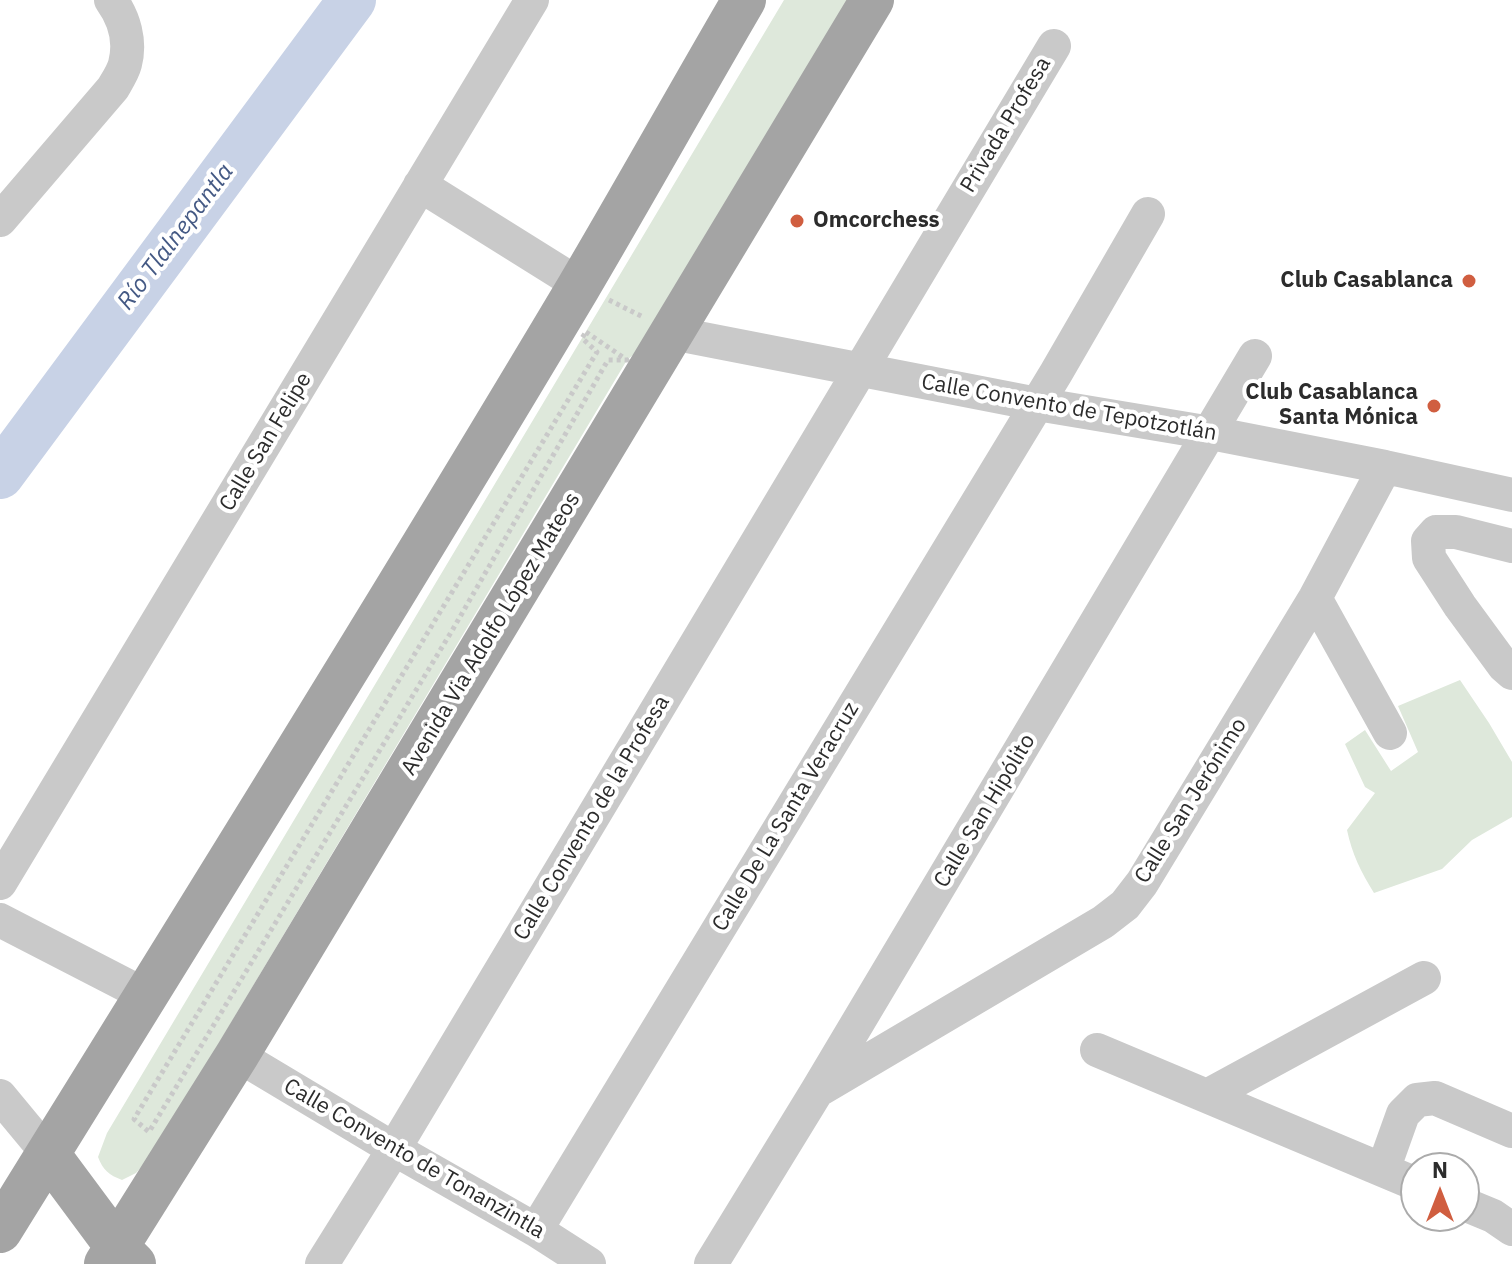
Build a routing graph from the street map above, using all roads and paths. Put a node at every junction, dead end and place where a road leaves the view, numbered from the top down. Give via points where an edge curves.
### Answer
1 (111, 0) edge
2 (532, 0) edge
3 (744, 0) edge
4 (872, 0) edge
5 (1054, 46) dead end
6 (420, 185) junction
7 (1148, 214) dead end
8 (0, 220) edge
9 (580, 285) junction
10 (672, 333) junction
11 (1255, 356) dead end
12 (627, 360) dead end
13 (860, 370) junction
14 (1037, 404) junction
15 (1211, 433) junction
16 (1385, 467) junction
17 (1512, 495) edge
18 (1512, 546) edge
19 (1315, 598) junction
20 (1512, 673) edge
21 (1390, 733) dead end
22 (0, 883) edge
23 (0, 920) edge
24 (1424, 978) dead end
25 (147, 996) junction
26 (1097, 1050) dead end
27 (237, 1055) junction
28 (817, 1091) junction
29 (0, 1096) edge
30 (1207, 1096) junction
31 (134, 1119) dead end
32 (1512, 1131) edge
33 (394, 1149) junction
34 (48, 1154) junction
35 (1383, 1170) junction
36 (1400, 1177) edge
37 (1480, 1211) edge
38 (1512, 1229) edge
39 (536, 1230) junction
40 (0, 1231) edge
41 (119, 1258) edge
42 (322, 1264) edge
43 (589, 1264) edge
44 (711, 1264) edge

1 - 8 street via 127,37 125,64 113,88
2 - 6 street, Calle San Felipe
3 - 9 main road
4 - 10 main road, Avenida Via Adolfo López Mateos
5 - 13 street, Privada Profesa
6 - 9 street
6 - 22 street, Calle San Felipe
7 - 14 street, Calle De La Santa Veracruz
9 - 10 path
9 - 25 main road
10 - 13 street, Calle Convento de Tepotzotlán
10 - 27 main road, Avenida Via Adolfo López Mateos
11 - 15 street, Calle San Hipólito
12 - 31 path via 586,332 582,338 597,352
13 - 14 street, Calle Convento de Tepotzotlán
13 - 33 street, Calle Convento de la Profesa
14 - 15 street, Calle Convento de Tepotzotlán
14 - 39 street, Calle De La Santa Veracruz
15 - 16 street, Calle Convento de Tepotzotlán
15 - 28 street, Calle San Hipólito
16 - 17 street, Calle Convento de Tepotzotlán
16 - 19 street, Calle San Jerónimo
18 - 20 street via 1456,532 1436,532 1428,541 1429,558
19 - 21 street
19 - 28 street, Calle San Jerónimo via 1125,905
23 - 25 street
24 - 30 street
25 - 34 main road
26 - 30 street
27 - 33 street, Calle Convento de Tonanzintla
27 - 41 main road, Avenida Via Adolfo López Mateos
28 - 44 street, Calle San Hipólito
29 - 34 street
30 - 35 street
32 - 35 street via 1435,1098 1417,1100 1403,1114
33 - 39 street, Calle Convento de Tonanzintla
33 - 42 street, Calle Convento de la Profesa
34 - 40 main road
34 - 41 main road
35 - 36 street
37 - 38 street
39 - 43 street, Calle Convento de Tonanzintla

